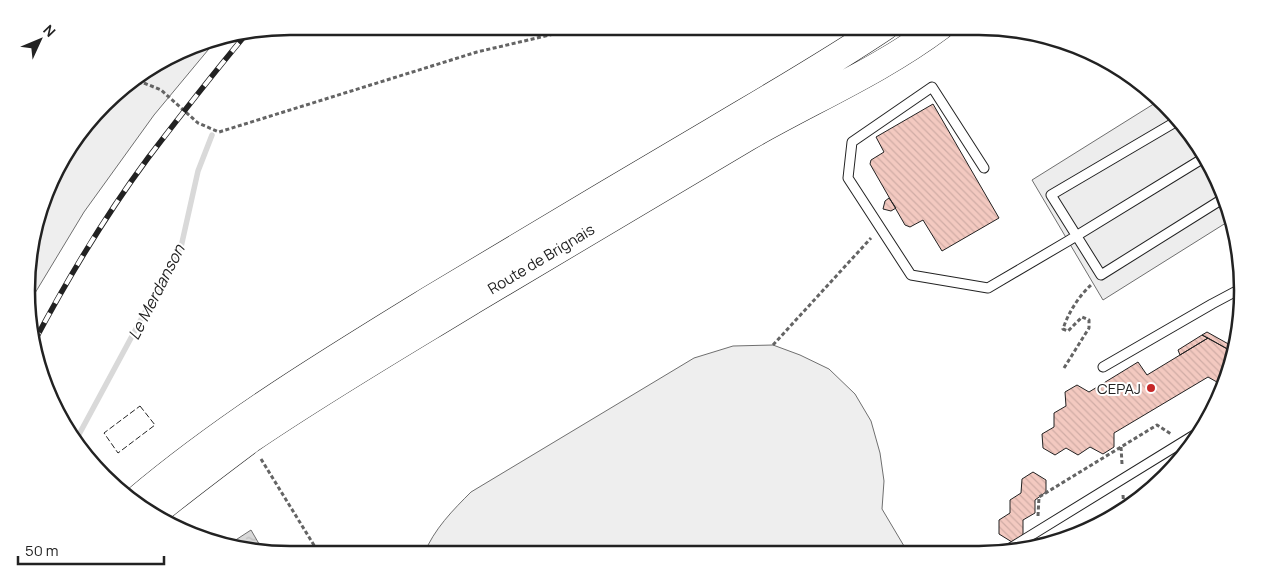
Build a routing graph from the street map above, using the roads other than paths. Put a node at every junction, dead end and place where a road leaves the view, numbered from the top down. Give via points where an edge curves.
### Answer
1 (871, 35) edge
2 (927, 35) edge
3 (1172, 124) edge
4 (1199, 161) edge
5 (984, 168) dead end
6 (1218, 202) edge
7 (1076, 237) junction
8 (1234, 292) edge
9 (1103, 367) dead end
10 (1184, 441) edge
11 (141, 497) edge
12 (159, 509) edge
13 (1020, 543) edge

1 - 11 main road, Route de Brignais via 308,376 226,431
2 - 12 main road, Route de Brignais via 893,58 782,116 409,338 250,440
3 - 7 lane via 1051,195
4 - 7 lane
5 - 7 lane via 932,88 852,142 848,178 911,275 988,288
6 - 7 lane via 1101,275
8 - 9 lane
10 - 13 lane

